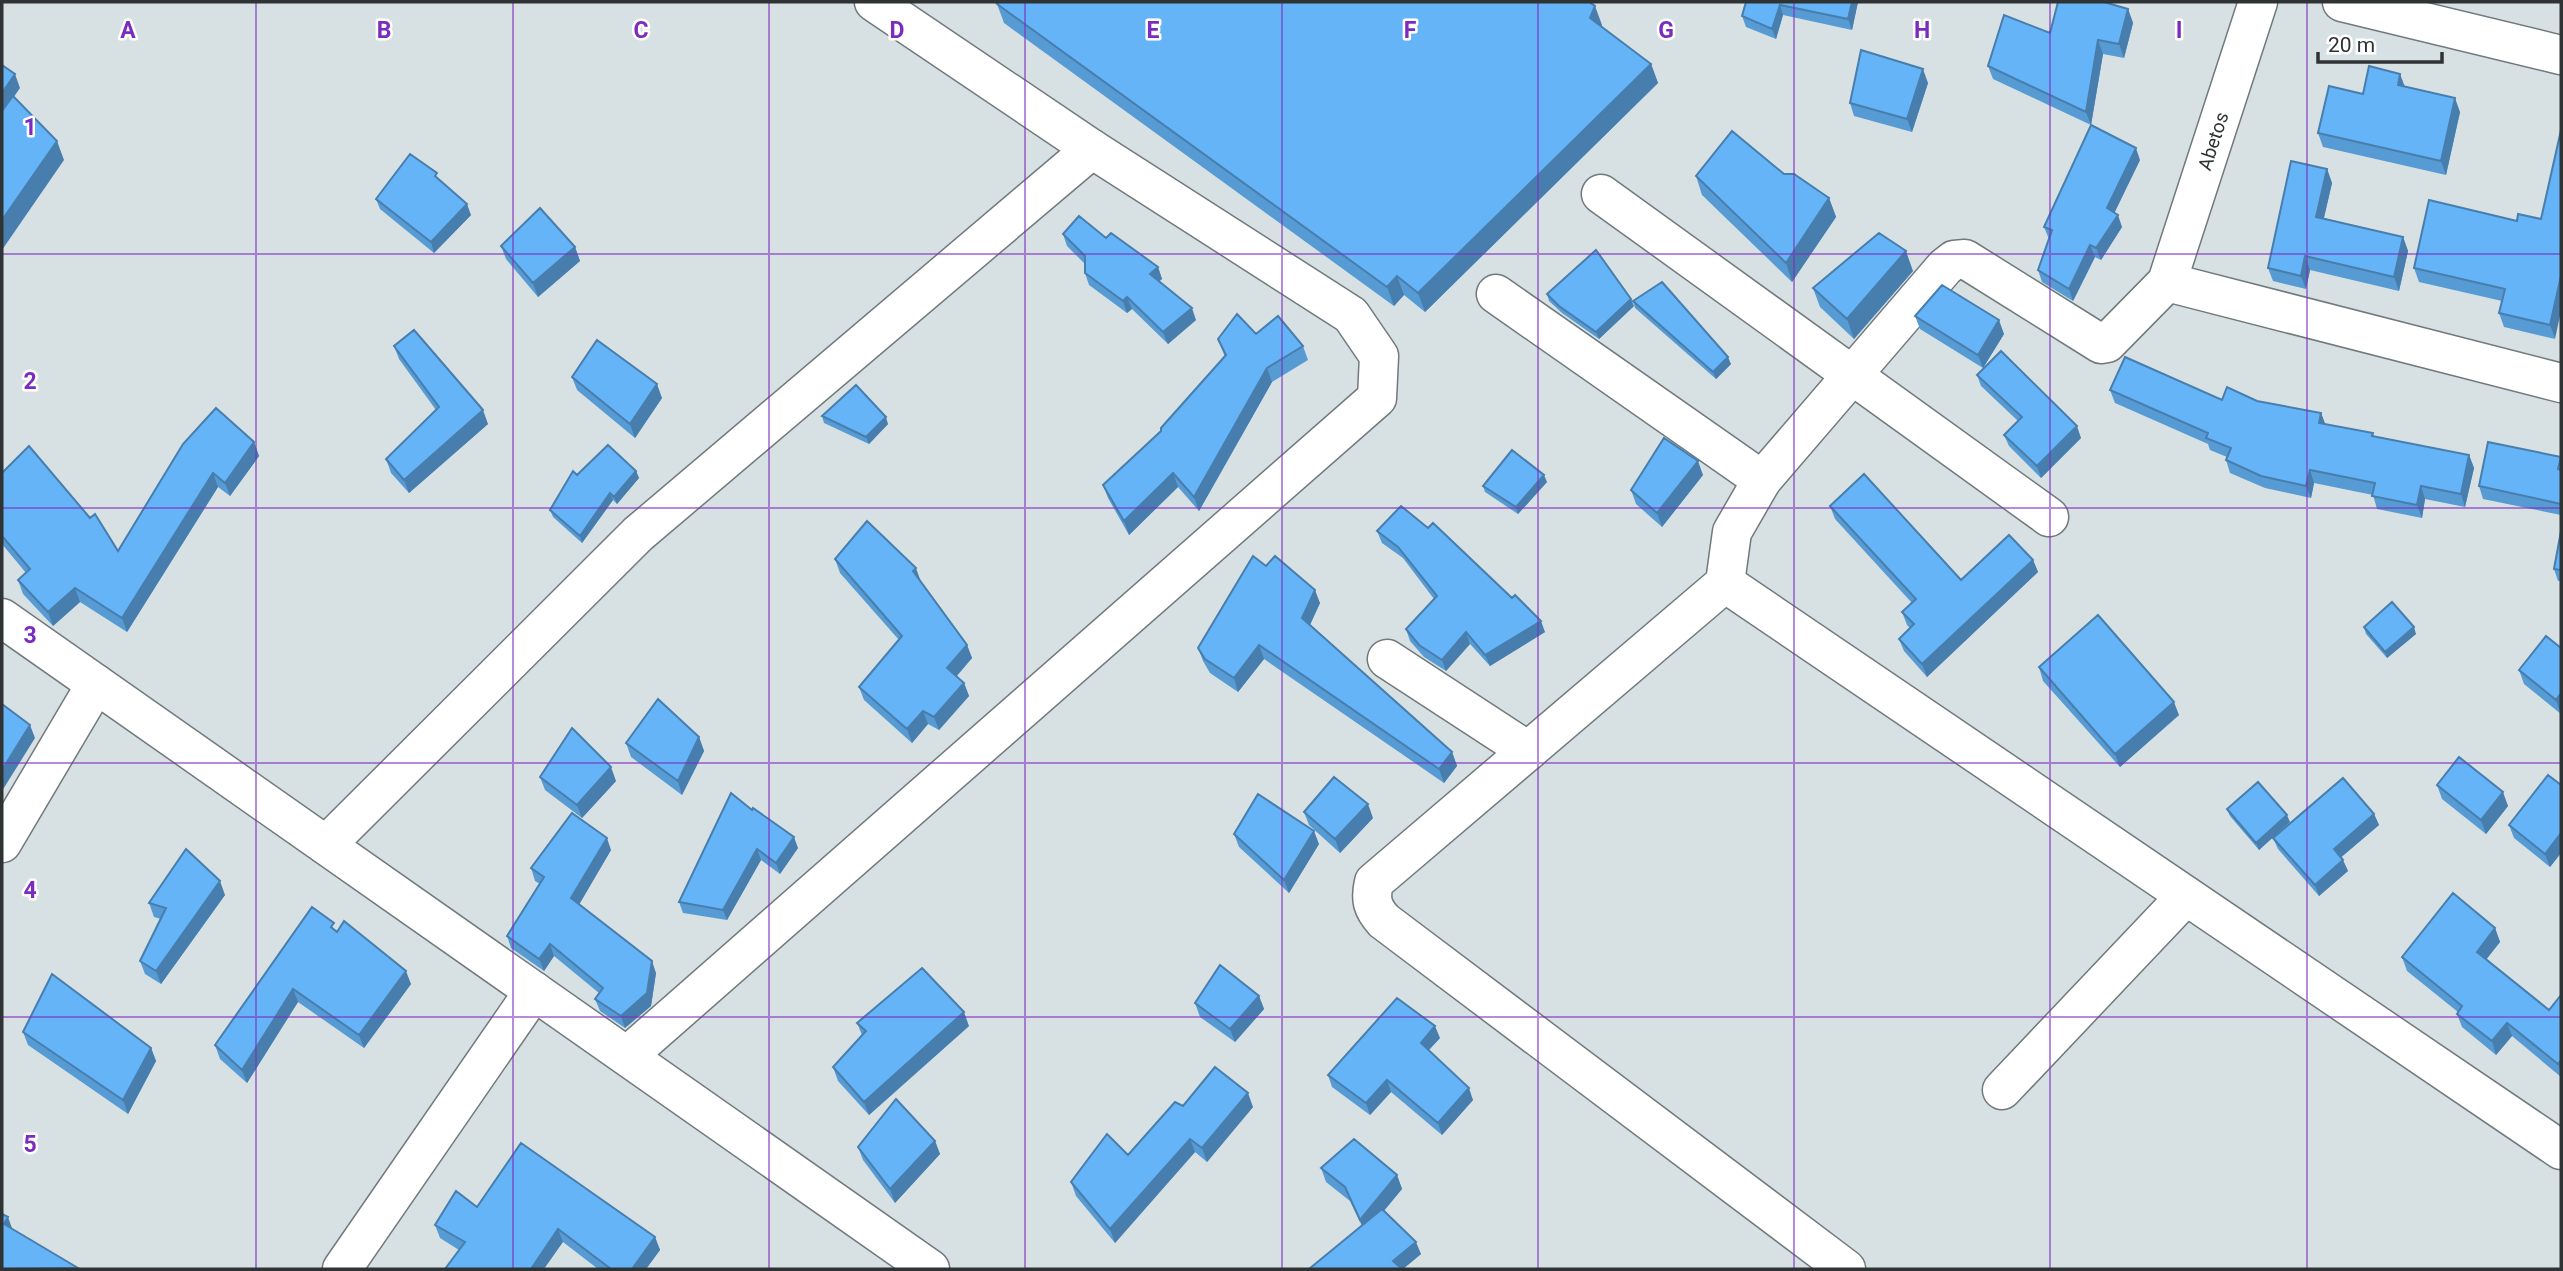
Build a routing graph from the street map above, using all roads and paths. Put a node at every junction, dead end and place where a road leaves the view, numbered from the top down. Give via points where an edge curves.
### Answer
1 (874, 2) edge
2 (2258, 2) edge
3 (2342, 2) edge
4 (2561, 54) edge
5 (1092, 149) junction
6 (1601, 194) dead end
7 (2167, 282) junction
8 (1496, 294) dead end
9 (1853, 374) junction
10 (2561, 383) edge
11 (1762, 480) junction
12 (2049, 517) dead end
13 (1725, 583) junction
14 (2, 618) edge
15 (1387, 659) dead end
16 (96, 684) junction
17 (1528, 751) junction
18 (2, 843) edge
19 (326, 845) junction
20 (2186, 896) junction
21 (534, 991) junction
22 (627, 1056) junction
23 (2002, 1090) dead end
24 (2561, 1150) edge
25 (907, 1263) edge
26 (342, 1269) edge
27 (1846, 1269) edge

1 - 5 street
2 - 7 street, Abetos
3 - 4 street
5 - 19 street via 638,534
5 - 22 street via 1351,315 1379,356 1377,398
6 - 9 street
7 - 9 street via 2107,344 2101,344 1965,259 1954,260
7 - 10 street
8 - 11 street
9 - 11 street
9 - 12 street
11 - 13 street via 1732,533
13 - 17 street
13 - 20 street
14 - 16 street
15 - 17 street
16 - 18 street
16 - 19 street
17 - 27 street via 1374,882 1375,911
19 - 21 street
20 - 23 street
20 - 24 street
21 - 22 street
21 - 26 street
22 - 25 street

